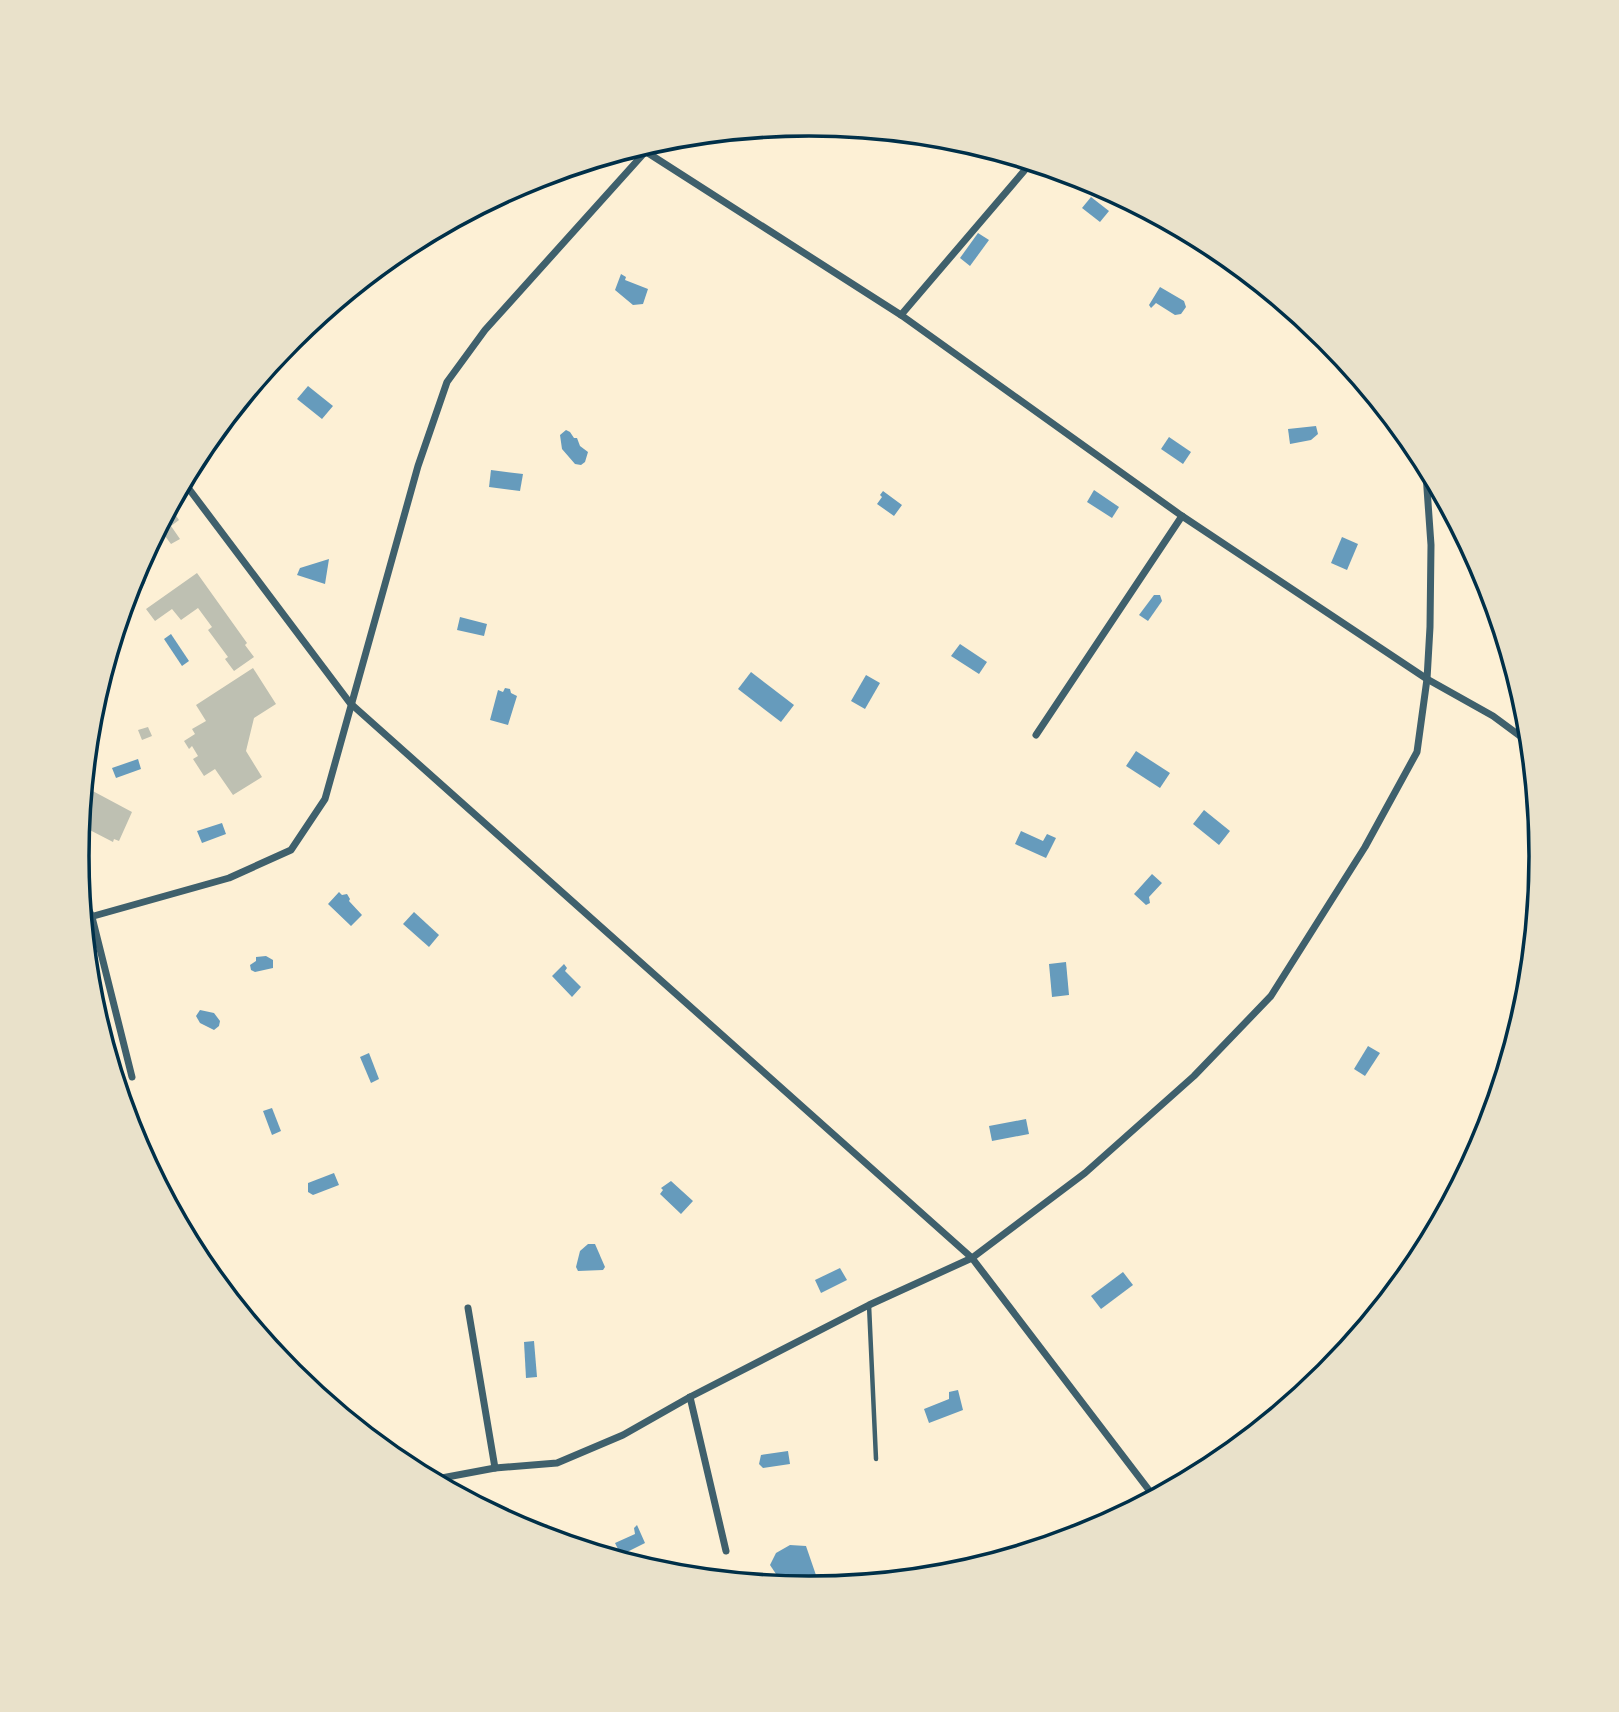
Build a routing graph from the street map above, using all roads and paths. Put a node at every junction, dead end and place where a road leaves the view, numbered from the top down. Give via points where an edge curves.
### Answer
1 (649, 154) edge
2 (633, 158) edge
3 (1024, 171) dead end
4 (901, 315) junction
5 (1427, 486) edge
6 (190, 490) edge
7 (1182, 516) junction
8 (1427, 679) junction
9 (350, 703) junction
10 (1036, 735) dead end
11 (1519, 736) edge
12 (92, 917) edge
13 (94, 940) edge
14 (132, 1077) dead end
15 (972, 1258) junction
16 (869, 1306) junction
17 (468, 1308) dead end
18 (690, 1397) junction
19 (876, 1459) dead end
20 (495, 1468) junction
21 (450, 1481) edge
22 (1149, 1491) edge
23 (726, 1551) dead end

1 - 4 street
2 - 9 street via 485,330 447,382
3 - 4 street
4 - 7 street
5 - 8 street via 1431,545
6 - 9 street
7 - 8 street
7 - 10 street
8 - 11 street
8 - 15 street via 1417,752 1366,847 1270,996 1194,1076 1085,1174
9 - 12 street via 325,799 290,850 229,878
9 - 15 street
13 - 14 street
15 - 16 street
15 - 22 street
16 - 18 street
16 - 19 lane
17 - 20 street
18 - 20 street via 623,1436 557,1463
18 - 23 street
20 - 21 street

